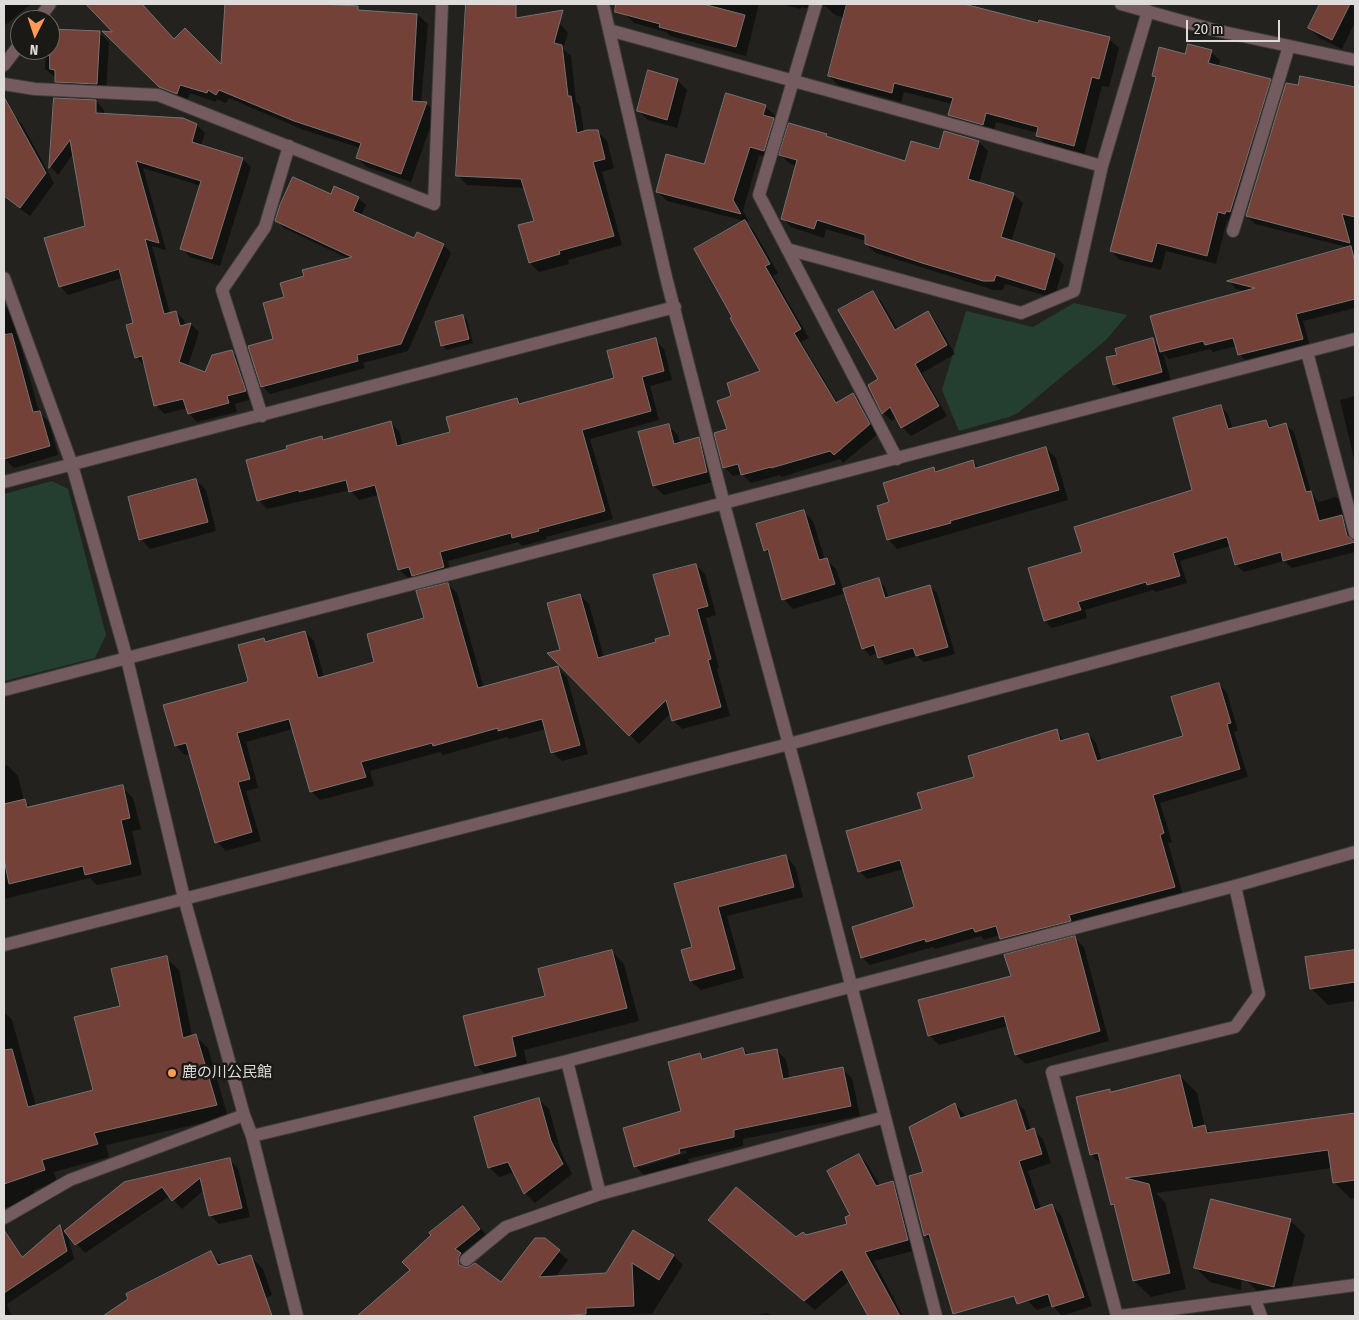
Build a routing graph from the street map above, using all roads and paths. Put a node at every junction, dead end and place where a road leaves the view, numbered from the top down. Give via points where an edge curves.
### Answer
1 (442, 4) edge
2 (603, 4) edge
3 (816, 4) edge
4 (1121, 4) edge
5 (1148, 11) junction
6 (609, 30) junction
7 (1289, 46) junction
8 (1355, 60) edge
9 (793, 81) junction
10 (4, 84) edge
11 (289, 146) junction
12 (1102, 166) junction
13 (1233, 231) dead end
14 (788, 249) junction
15 (4, 278) edge
16 (675, 307) junction
17 (1355, 339) edge
18 (1307, 352) junction
19 (262, 416) junction
20 (897, 459) junction
21 (72, 465) junction
22 (4, 482) edge
23 (724, 504) junction
24 (1355, 532) edge
25 (1355, 593) edge
26 (127, 659) junction
27 (4, 690) edge
28 (789, 744) junction
29 (1355, 852) edge
30 (1236, 886) junction
31 (184, 898) junction
32 (4, 944) edge
33 (851, 986) junction
34 (566, 1061) junction
35 (244, 1116) junction
36 (885, 1117) junction
37 (252, 1136) junction
38 (600, 1194) junction
39 (4, 1218) edge
40 (466, 1260) dead end
41 (1355, 1285) edge
42 (1255, 1299) junction
43 (297, 1316) edge
44 (936, 1316) edge
45 (1118, 1316) edge
46 (1261, 1316) edge

1 - 11 street via 434,204
2 - 6 street
3 - 9 street
4 - 5 street
5 - 7 street via 1214,30
5 - 12 street
6 - 9 street
6 - 16 street
7 - 8 street
7 - 13 street
9 - 12 street
9 - 14 street via 759,195
10 - 11 street via 35,89 158,95
11 - 19 street via 265,228 222,290
12 - 14 street via 1074,291 1021,313
14 - 20 street
15 - 21 street
16 - 19 street
16 - 23 street
17 - 18 street
18 - 20 street
18 - 24 street
19 - 21 street
20 - 23 street
21 - 22 street
21 - 26 street
23 - 26 street
23 - 28 street
25 - 28 street
26 - 27 street
26 - 31 street
28 - 31 street
28 - 33 street
29 - 30 street
30 - 33 street
30 - 45 street via 1259,994 1235,1027 1052,1072
31 - 32 street
31 - 35 street
33 - 34 street
33 - 36 street
34 - 37 street
34 - 38 street
35 - 37 street
35 - 39 street via 70,1180
36 - 38 street
36 - 44 street
37 - 43 street
38 - 40 street via 506,1228
41 - 42 street
42 - 45 street
42 - 46 street

